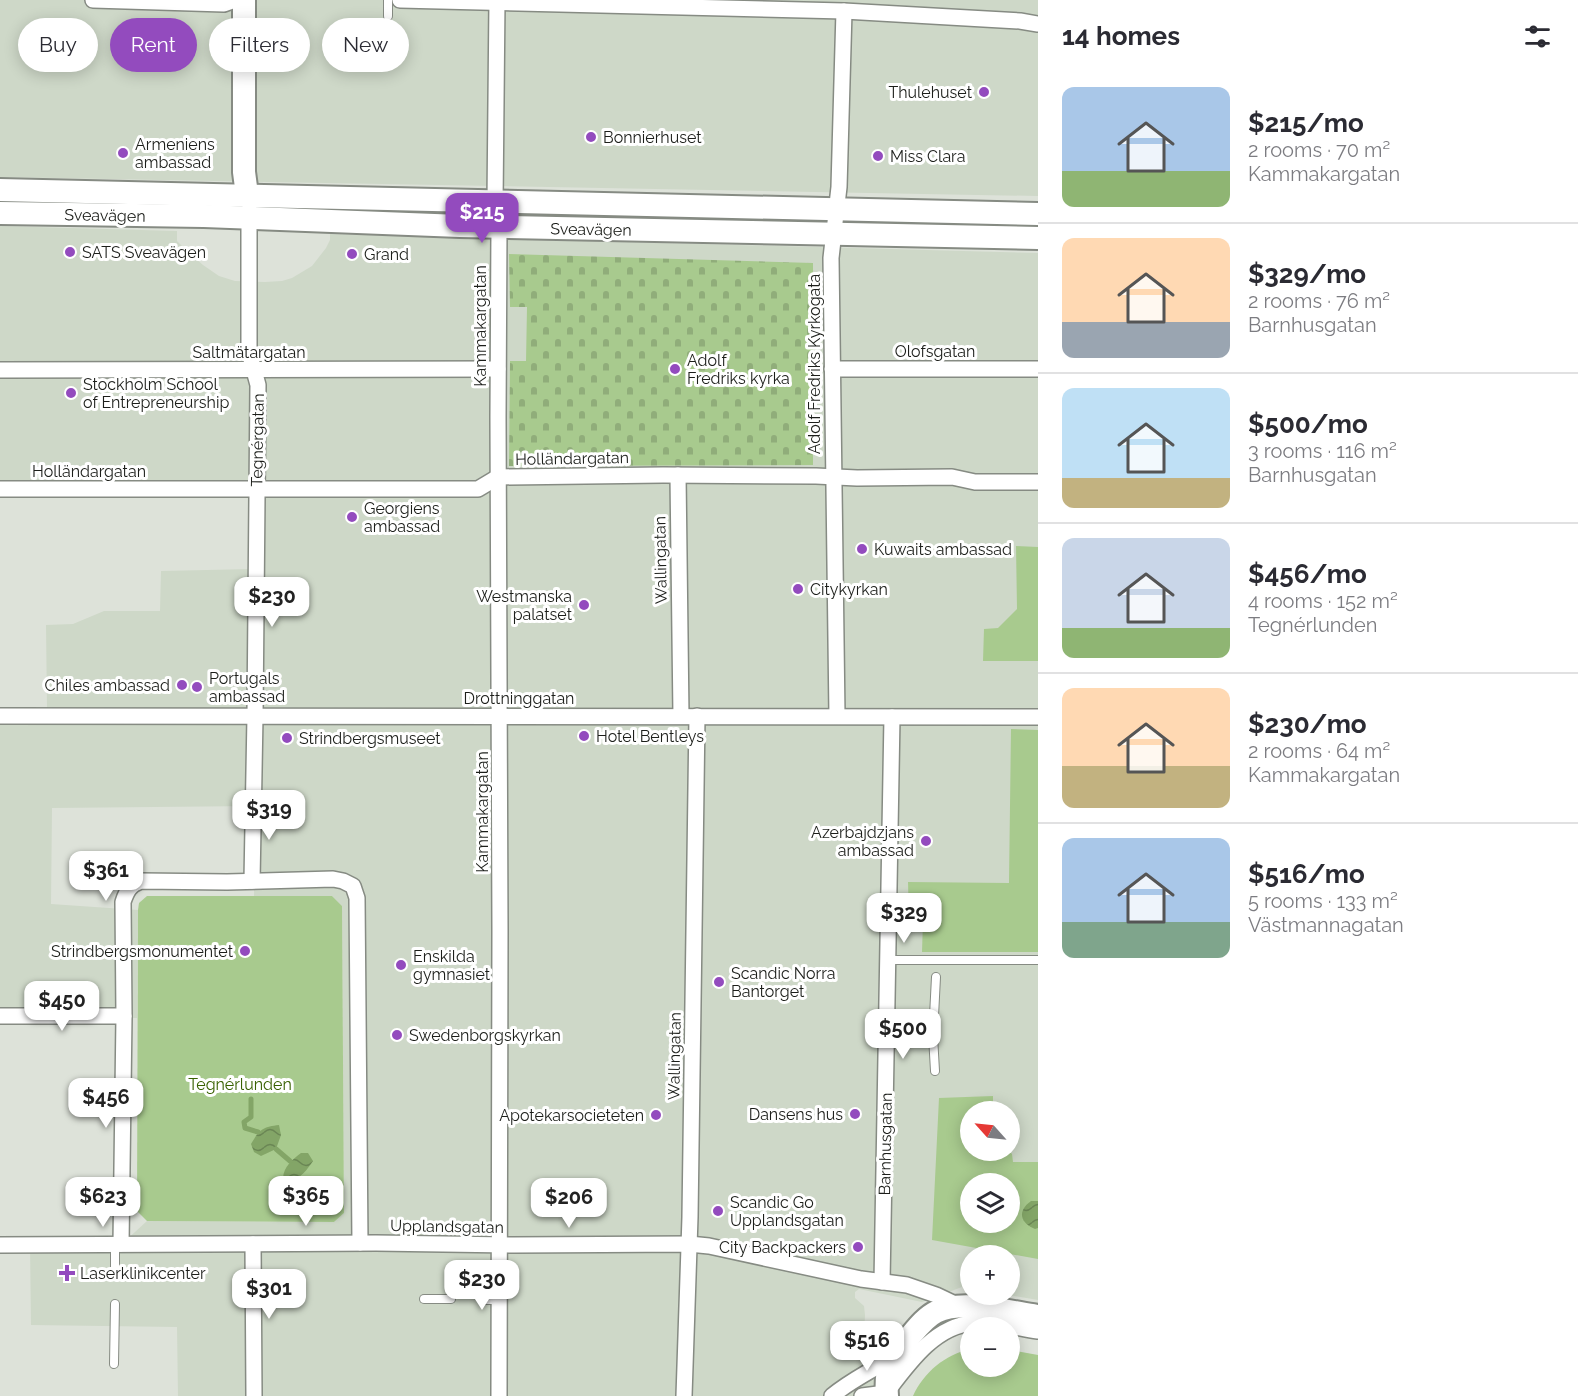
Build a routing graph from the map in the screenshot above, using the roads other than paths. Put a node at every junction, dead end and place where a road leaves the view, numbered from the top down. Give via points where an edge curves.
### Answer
1 (93, 0) edge
2 (235, 0) edge
3 (244, 0) edge
4 (388, 0) edge
5 (400, 0) edge
6 (497, 2) edge
7 (844, 11) junction
8 (388, 16) dead end
9 (1038, 24) edge
10 (0, 190) edge
11 (247, 195) junction
12 (495, 202) junction
13 (837, 209) junction
14 (0, 213) edge
15 (1038, 214) edge
16 (249, 218) junction
17 (499, 227) junction
18 (833, 233) junction
19 (1038, 238) edge
20 (498, 369) junction
21 (832, 369) junction
22 (1038, 369) edge
23 (0, 370) edge
24 (255, 370) junction
25 (678, 475) junction
26 (498, 477) junction
27 (833, 477) junction
28 (1038, 482) edge
29 (257, 488) junction
30 (0, 489) edge
31 (0, 716) edge
32 (255, 716) junction
33 (500, 716) junction
34 (681, 716) junction
35 (697, 716) junction
36 (837, 716) junction
37 (892, 717) junction
38 (1038, 717) edge
39 (252, 880) junction
40 (887, 960) junction
41 (1038, 960) edge
42 (936, 977) dead end
43 (0, 1016) edge
44 (124, 1016) junction
45 (887, 1033) junction
46 (933, 1036) junction
47 (935, 1071) dead end
48 (118, 1244) junction
49 (253, 1244) junction
50 (360, 1244) junction
51 (689, 1244) junction
52 (0, 1245) edge
53 (499, 1245) junction
54 (115, 1268) dead end
55 (882, 1282) junction
56 (424, 1299) dead end
57 (451, 1299) dead end
58 (115, 1304) dead end
59 (957, 1305) junction
60 (1038, 1316) edge
61 (1038, 1331) edge
62 (892, 1357) junction
63 (114, 1364) dead end
64 (887, 1394) edge
65 (254, 1396) edge
66 (499, 1396) edge
67 (684, 1396) edge
68 (832, 1396) edge
69 (850, 1396) edge
70 (860, 1396) edge

1 - 2 street via 224,4
3 - 11 main road, Tegnérgatan
4 - 8 lane
5 - 6 street
6 - 7 street
6 - 12 street
7 - 9 street
7 - 13 street, Adolf Fredriks Kyrkogata
10 - 11 main road, Sveavägen
11 - 12 main road, Sveavägen
11 - 16 street, Tegnérgatan
12 - 13 main road, Sveavägen
13 - 15 main road, Sveavägen
13 - 18 street, Adolf Fredriks Kyrkogata
14 - 16 main road, Sveavägen
16 - 17 main road, Sveavägen
16 - 24 street, Tegnérgatan via 249,352
17 - 18 main road, Sveavägen
17 - 20 street, Kammakargatan
18 - 19 main road, Sveavägen
18 - 21 street, Adolf Fredriks Kyrkogata
20 - 24 street, Saltmätargatan
20 - 26 street, Kammakargatan
21 - 22 street, Olofsgatan
21 - 27 street, Adolf Fredriks Kyrkogata
23 - 24 street, Saltmätargatan
24 - 29 street, Tegnérgatan
25 - 26 street, Holländargatan
25 - 27 street, Holländargatan
25 - 34 street, Wallingatan
26 - 29 street, Holländargatan via 478,489
26 - 33 street, Kammakargatan
27 - 28 street, Holländargatan
27 - 36 street, Adolf Fredriks Kyrkogata
29 - 30 street, Holländargatan
29 - 32 street, Tegnérgatan
31 - 32 street, Drottninggatan
32 - 33 street, Drottninggatan
32 - 39 street, Tegnérgatan
33 - 34 street, Drottninggatan
33 - 53 street, Kammakargatan
34 - 35 street, Drottninggatan
35 - 36 street, Drottninggatan
35 - 51 street, Wallingatan via 691,835
36 - 37 street, Drottninggatan
37 - 38 street, Drottninggatan
37 - 40 street, Barnhusgatan
39 - 44 street via 132,884 123,902
39 - 50 street via 333,879 353,886 357,898
40 - 41 lane
40 - 45 street, Barnhusgatan
42 - 46 lane
43 - 44 street
44 - 48 street
45 - 46 lane
45 - 55 street, Barnhusgatan
46 - 47 lane
48 - 49 street, Upplandsgatan
48 - 52 street, Upplandsgatan
48 - 54 lane
49 - 50 street, Upplandsgatan
49 - 65 street
50 - 53 street, Upplandsgatan
51 - 53 street, Upplandsgatan
51 - 55 street, Upplandsgatan
51 - 67 street, Wallingatan
53 - 66 street, Kammakargatan via 492,1300
55 - 59 street, Upplandsgatan via 907,1285
56 - 57 lane
58 - 63 lane
59 - 60 main road
59 - 62 main road via 926,1319
61 - 64 street via 982,1323 954,1327 922,1349
62 - 64 main road
62 - 68 street
64 - 70 street
69 - 70 street

